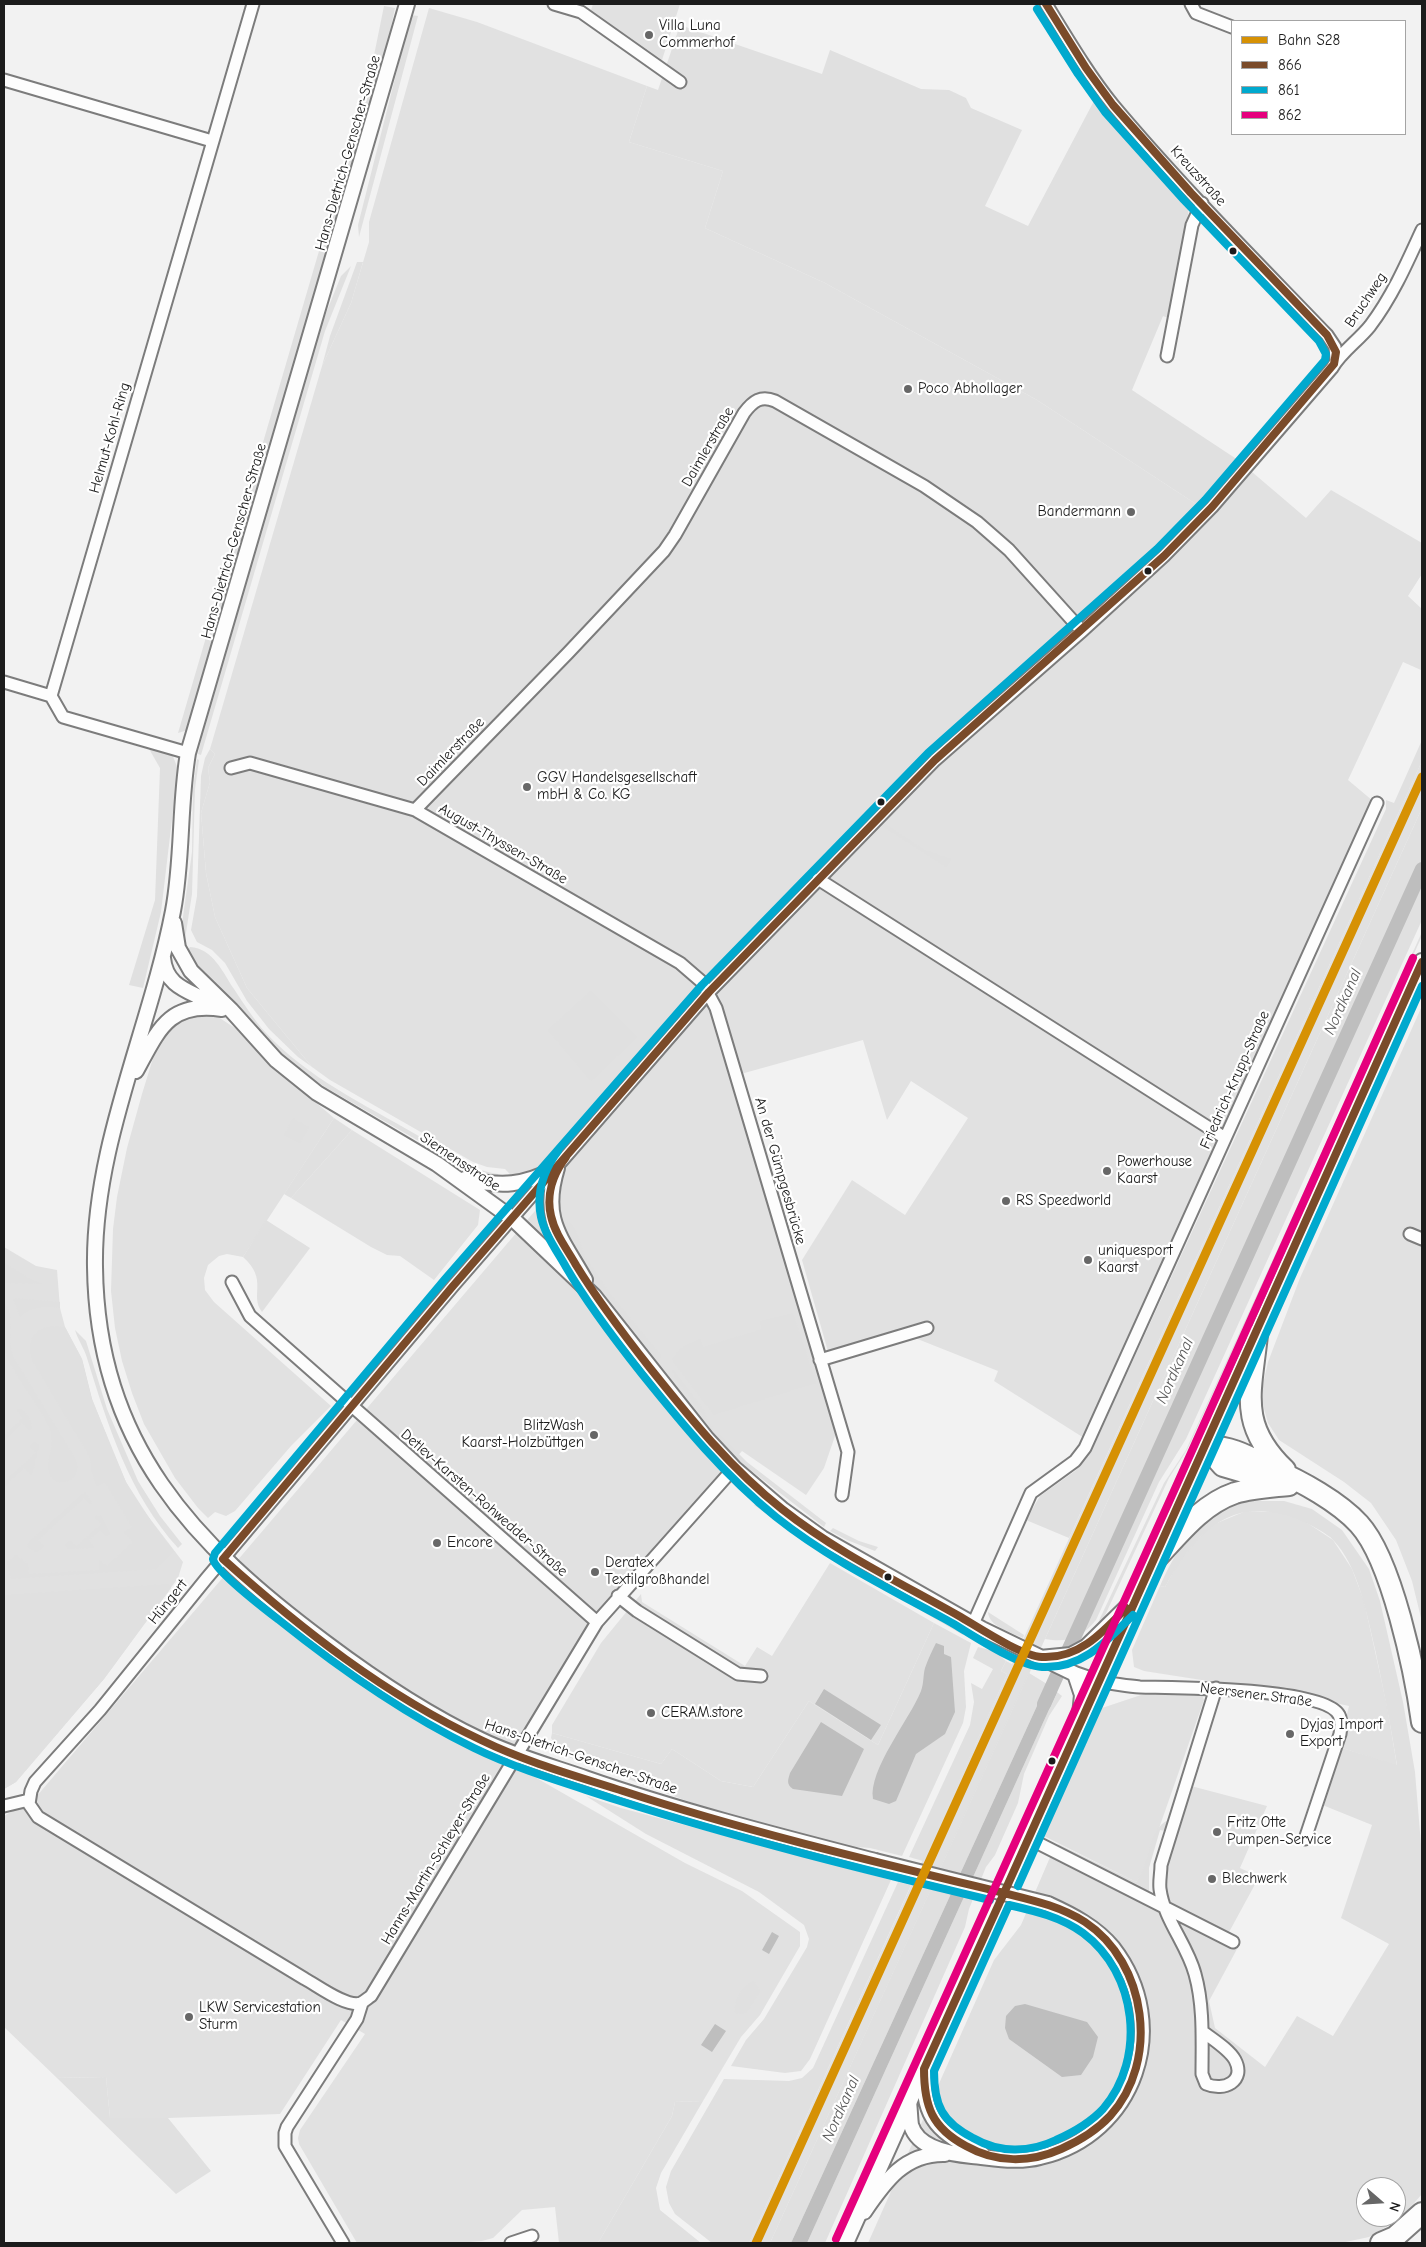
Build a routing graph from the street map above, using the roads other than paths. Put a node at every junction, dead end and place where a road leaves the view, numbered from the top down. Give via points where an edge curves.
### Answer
1 (252, 4) edge
2 (407, 4) edge
3 (554, 4) edge
4 (1046, 4) edge
5 (1191, 4) edge
6 (583, 8) edge
7 (1231, 27) edge
8 (4, 80) edge
9 (680, 82) dead end
10 (212, 141) junction
11 (1202, 203) junction
12 (1422, 230) edge
13 (1167, 356) dead end
14 (1336, 359) junction
15 (1082, 631) junction
16 (4, 682) edge
17 (52, 696) junction
18 (188, 753) junction
19 (231, 768) dead end
20 (1376, 803) dead end
21 (415, 810) junction
22 (818, 879) junction
23 (173, 910) junction
24 (163, 956) junction
25 (1422, 962) edge
26 (709, 992) junction
27 (222, 1005) junction
28 (124, 1094) junction
29 (1225, 1138) junction
30 (557, 1168) junction
31 (459, 1178) junction
32 (513, 1218) junction
33 (1410, 1234) dead end
34 (1422, 1239) edge
35 (232, 1282) dead end
36 (594, 1296) junction
37 (927, 1328) dead end
38 (1257, 1335) junction
39 (820, 1360) junction
40 (352, 1406) junction
41 (1206, 1447) junction
42 (734, 1468) junction
43 (1290, 1481) junction
44 (842, 1495) dead end
45 (223, 1559) junction
46 (1152, 1563) junction
47 (618, 1596) junction
48 (1136, 1599) junction
49 (596, 1622) junction
50 (973, 1624) junction
51 (1039, 1658) junction
52 (1075, 1674) junction
53 (762, 1676) dead end
54 (1098, 1682) junction
55 (1216, 1688) junction
56 (1080, 1722) junction
57 (1422, 1722) edge
58 (516, 1755) junction
59 (29, 1800) junction
60 (4, 1806) edge
61 (1028, 1838) junction
62 (1305, 1839) dead end
63 (1164, 1906) junction
64 (1233, 1942) dead end
65 (362, 2002) junction
66 (1202, 2031) junction
67 (924, 2069) junction
68 (909, 2102) junction
69 (951, 2154) junction
70 (987, 2157) junction
71 (1422, 2213) edge
72 (532, 2236) dead end
73 (848, 2239) edge
74 (344, 2243) edge
75 (510, 2243) edge
76 (1381, 2243) edge

1 - 10 street, Helmut-Kohl-Ring
2 - 18 street, Hans-Dietrich-Genscher-Straße
3 - 6 street
4 - 11 street, Kreuzstraße via 1113,104
5 - 7 street via 1196,13
6 - 9 street
8 - 10 street
10 - 17 street, Helmut-Kohl-Ring
11 - 13 street via 1192,225
11 - 14 street, Kreuzstraße via 1327,336 1335,347
12 - 14 street, Bruchweg via 1379,313 1352,347
14 - 15 street, Bruchweg via 1332,368 1212,506 1164,556
15 - 21 street, Daimlerstraße via 1009,550 953,503 776,401 762,398 755,400 744,413 664,551
15 - 22 street, Bruchweg via 934,760
16 - 17 street
17 - 18 street via 63,717
18 - 23 street, Hans-Dietrich-Genscher-Straße
19 - 21 street, August-Thyssen-Straße via 250,763
20 - 29 street, Friedrich-Krupp-Straße
21 - 26 street, August-Thyssen-Straße via 680,963
22 - 26 street, Bruchweg
22 - 29 street
23 - 24 street, Hans-Dietrich-Genscher-Straße
23 - 27 street, Siemensstraße via 176,939 182,956 191,971
24 - 27 street, Siemensstraße via 164,969 175,984
24 - 28 street, Hans-Dietrich-Genscher-Straße
25 - 38 main road
26 - 30 street, Bruchweg
26 - 39 street, An der Gümpgesbrücke
27 - 28 street, Hans-Dietrich-Genscher-Straße via 193,1008 169,1018 160,1028
27 - 31 street, Siemensstraße via 301,1082
28 - 45 street, Hans-Dietrich-Genscher-Straße via 105,1168 95,1238 95,1283 101,1337 118,1400 147,1463 180,1512
29 - 50 street, Friedrich-Krupp-Straße via 1085,1448 1075,1461 1031,1494
30 - 31 street via 520,1184
30 - 32 street, Bruchweg
30 - 36 street via 551,1186 551,1215 557,1232
31 - 32 street, Siemensstraße
32 - 36 street, Siemensstraße
32 - 40 street, Hüngert
33 - 34 street
35 - 40 street via 250,1316
36 - 42 street, Siemensstraße via 696,1427
37 - 39 street
38 - 41 main road
38 - 43 highway via 1250,1391 1254,1424 1266,1450
39 - 44 street, An der Gümpgesbrücke via 848,1452
40 - 45 street, Hüngert
40 - 49 street, Detlev-Karsten-Rohwedder-Straße
41 - 43 highway via 1230,1448
41 - 46 main road
42 - 47 street, Hanns-Martin-Schleyer-Straße
42 - 50 street, Siemensstraße via 822,1538
43 - 46 highway via 1222,1498 1196,1516
43 - 57 highway via 1343,1509 1372,1541 1381,1559 1405,1636
45 - 58 street, Hans-Dietrich-Genscher-Straße via 285,1612 384,1685 480,1740
45 - 59 street, Hüngert via 100,1710 35,1782
46 - 48 main road
47 - 49 street, Hanns-Martin-Schleyer-Straße
47 - 53 street via 738,1674
48 - 51 street via 1086,1647 1071,1654
48 - 54 main road
49 - 58 street, Hanns-Martin-Schleyer-Straße
50 - 51 street, Siemensstraße
51 - 52 street, Siemensstraße
52 - 54 street, Siemensstraße
52 - 56 street via 1082,1695
54 - 55 street, Neersener Straße via 1139,1687
54 - 56 main road
55 - 62 street, Neersener Straße via 1299,1698 1322,1703 1339,1714 1340,1734
55 - 63 street via 1161,1865 1160,1887
56 - 61 main road
58 - 65 street, Hanns-Martin-Schleyer-Straße via 371,1996
58 - 70 street, Hans-Dietrich-Genscher-Straße, bridge via 725,1822 1048,1904 1094,1929 1113,1948 1138,1996 1142,2048 1126,2095 1111,2116 1066,2149 1038,2158 1010,2160
59 - 60 street
59 - 65 street via 38,1817 343,2001
61 - 63 street
61 - 67 main road
63 - 64 street
63 - 66 street via 1195,1974
65 - 74 street, Hanns-Martin-Schleyer-Straße via 356,2019 285,2133 286,2146
66 - 66 street via 1202,2074 1206,2084 1223,2088 1235,2079 1236,2061
67 - 68 main road
67 - 70 street, Hans-Dietrich-Genscher-Straße via 927,2108 935,2123 956,2140
68 - 69 street, Hans-Dietrich-Genscher-Straße via 912,2126 918,2137
68 - 73 main road
69 - 70 street, Hans-Dietrich-Genscher-Straße
69 - 73 street via 931,2154 913,2159 898,2170 873,2199
71 - 76 highway via 1395,2237
72 - 75 street

